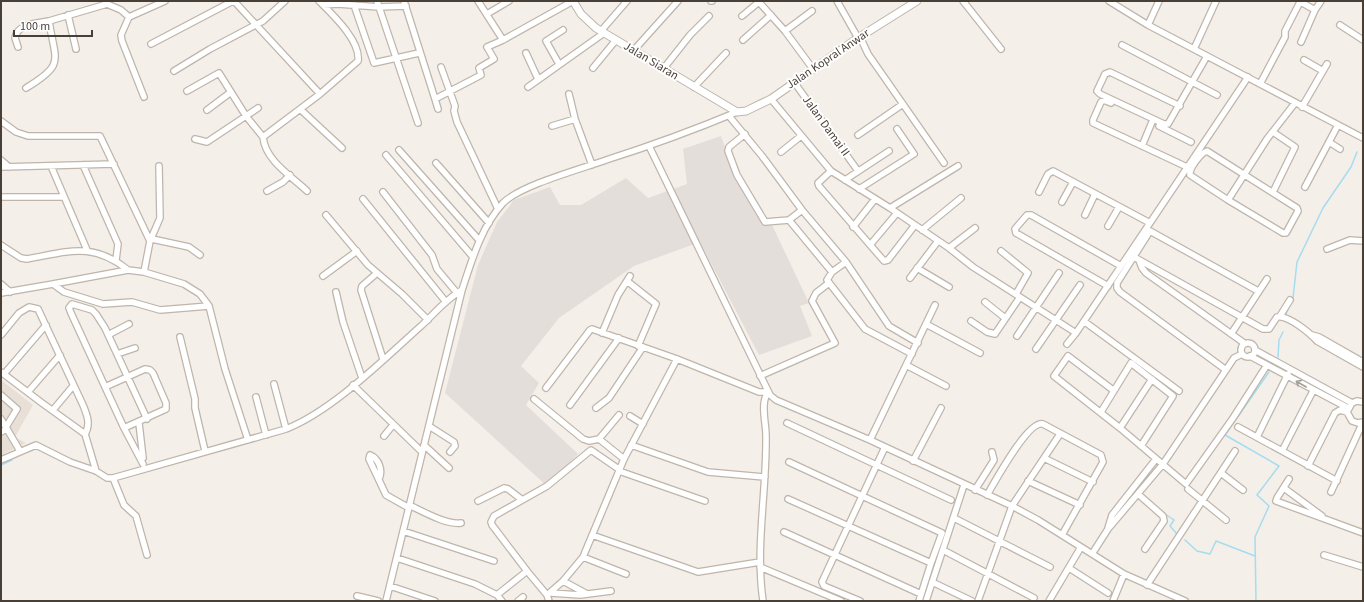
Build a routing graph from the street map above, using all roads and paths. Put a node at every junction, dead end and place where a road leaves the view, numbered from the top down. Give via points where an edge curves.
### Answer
1 (165, 1) edge
2 (233, 1) edge
3 (285, 1) edge
4 (377, 1) edge
5 (478, 1) edge
6 (509, 1) edge
7 (627, 1) edge
8 (678, 1) edge
9 (759, 1) edge
10 (837, 1) edge
11 (917, 1) edge
12 (963, 1) edge
13 (1109, 1) edge
14 (1159, 1) edge
15 (1216, 1) edge
16 (1321, 1) edge
17 (575, 2) edge
18 (1300, 2) edge
19 (321, 3) edge
20 (405, 4) edge
21 (354, 5) junction
22 (379, 7) junction
23 (1315, 10) junction
24 (812, 11) dead end
25 (487, 14) junction
26 (68, 15) junction
27 (771, 15) junction
28 (709, 16) dead end
29 (742, 16) dead end
30 (129, 17) junction
31 (48, 21) junction
32 (1340, 25) dead end
33 (256, 26) junction
34 (1148, 26) junction
35 (563, 30) dead end
36 (603, 32) junction
37 (786, 32) junction
38 (859, 38) junction
39 (503, 40) junction
40 (616, 40) junction
41 (743, 40) dead end
42 (1363, 40) edge
43 (1301, 42) dead end
44 (151, 44) dead end
45 (1122, 44) dead end
46 (18, 47) dead end
47 (76, 49) dead end
48 (1001, 49) dead end
49 (1194, 49) junction
50 (634, 50) junction
51 (419, 53) junction
52 (526, 53) dead end
53 (726, 53) dead end
54 (1207, 56) junction
55 (395, 57) junction
56 (1304, 60) dead end
57 (559, 64) junction
58 (1327, 64) dead end
59 (441, 68) dead end
60 (593, 68) dead end
61 (664, 68) junction
62 (813, 69) junction
63 (174, 71) dead end
64 (1323, 71) junction
65 (1248, 77) junction
66 (538, 79) junction
67 (1193, 81) junction
68 (794, 82) junction
69 (1260, 84) junction
70 (528, 87) dead end
71 (694, 87) junction
72 (26, 88) dead end
73 (187, 91) dead end
74 (231, 92) junction
75 (450, 92) junction
76 (320, 94) junction
77 (569, 94) dead end
78 (1217, 95) dead end
79 (144, 97) dead end
80 (435, 99) junction
81 (771, 99) junction
82 (1295, 103) junction
83 (903, 104) junction
84 (1180, 106) junction
85 (1302, 107) junction
86 (258, 108) dead end
87 (438, 109) dead end
88 (207, 110) dead end
89 (300, 110) junction
90 (737, 112) junction
91 (246, 116) junction
92 (730, 116) junction
93 (575, 119) junction
94 (1, 121) edge
95 (1152, 122) junction
96 (418, 123) dead end
97 (1338, 125) junction
98 (552, 126) dead end
99 (897, 129) dead end
100 (1273, 132) junction
101 (746, 134) junction
102 (858, 135) dead end
103 (801, 136) junction
104 (263, 137) junction
105 (1362, 137) edge
106 (195, 139) dead end
107 (1192, 142) dead end
108 (1329, 142) junction
109 (650, 146) junction
110 (1142, 146) junction
111 (342, 148) dead end
112 (1340, 149) dead end
113 (399, 150) dead end
114 (889, 151) dead end
115 (781, 152) dead end
116 (386, 155) dead end
117 (1, 160) edge
118 (436, 163) dead end
119 (944, 163) dead end
120 (114, 164) junction
121 (83, 165) junction
122 (592, 165) junction
123 (51, 166) junction
124 (159, 166) dead end
125 (958, 166) dead end
126 (1, 167) edge
127 (9, 167) junction
128 (1186, 167) junction
129 (831, 171) junction
130 (858, 171) junction
131 (1244, 175) junction
132 (290, 176) junction
133 (845, 180) junction
134 (1073, 182) junction
135 (1306, 187) dead end
136 (859, 189) junction
137 (307, 190) dead end
138 (267, 191) dead end
139 (383, 192) dead end
140 (1039, 192) dead end
141 (1273, 192) junction
142 (1095, 194) junction
143 (1, 197) edge
144 (64, 197) junction
145 (364, 198) dead end
146 (962, 198) dead end
147 (875, 199) junction
148 (1228, 200) junction
149 (1062, 202) dead end
150 (1119, 206) junction
151 (890, 208) junction
152 (498, 209) junction
153 (802, 210) junction
154 (897, 213) junction
155 (326, 215) dead end
156 (1085, 216) dead end
157 (789, 220) junction
158 (489, 223) junction
159 (1150, 223) junction
160 (915, 225) junction
161 (1108, 226) dead end
162 (853, 227) junction
163 (975, 228) dead end
164 (922, 230) junction
165 (151, 240) junction
166 (479, 240) junction
167 (938, 241) junction
168 (1363, 241) edge
169 (1, 245) edge
170 (870, 245) junction
171 (949, 248) junction
172 (1327, 249) dead end
173 (87, 250) junction
174 (357, 251) junction
175 (1001, 251) dead end
176 (200, 255) dead end
177 (473, 257) junction
178 (1136, 259) junction
179 (116, 260) junction
180 (846, 262) junction
181 (1121, 266) junction
182 (917, 268) junction
183 (128, 270) junction
184 (144, 272) junction
185 (832, 272) junction
186 (377, 273) junction
187 (1059, 273) dead end
188 (323, 276) dead end
189 (910, 278) dead end
190 (1267, 279) dead end
191 (1178, 280) junction
192 (830, 283) junction
193 (1, 284) edge
194 (53, 284) junction
195 (1080, 285) dead end
196 (1108, 286) junction
197 (949, 287) dead end
198 (459, 291) junction
199 (10, 292) junction
200 (336, 292) dead end
201 (1171, 292) junction
202 (1258, 292) junction
203 (1, 293) edge
204 (1018, 295) junction
205 (1290, 300) dead end
206 (446, 302) junction
207 (984, 302) dead end
208 (935, 305) dead end
209 (209, 306) junction
210 (1036, 307) junction
211 (1242, 316) junction
212 (1280, 316) junction
213 (1005, 318) junction
214 (428, 320) junction
215 (1056, 320) junction
216 (971, 321) dead end
217 (1085, 322) junction
218 (129, 324) dead end
219 (926, 324) junction
220 (46, 325) junction
221 (602, 333) junction
222 (1076, 333) junction
223 (1, 334) edge
224 (108, 334) junction
225 (1231, 334) junction
226 (1312, 335) junction
227 (1017, 336) dead end
228 (180, 337) dead end
229 (618, 338) junction
230 (918, 343) junction
231 (1244, 343) junction
232 (1067, 344) dead end
233 (641, 346) junction
234 (135, 348) dead end
235 (1036, 349) dead end
236 (1255, 350) junction
237 (980, 353) dead end
238 (117, 354) junction
239 (912, 354) junction
240 (1242, 354) junction
241 (60, 355) junction
242 (1250, 356) junction
243 (383, 359) junction
244 (677, 359) junction
245 (1363, 362) edge
246 (906, 365) junction
247 (1267, 365) junction
248 (1363, 367) edge
249 (1226, 370) junction
250 (2, 373) edge
251 (1288, 373) junction
252 (127, 376) junction
253 (760, 376) junction
254 (362, 378) junction
255 (1152, 379) junction
256 (274, 384) dead end
257 (353, 385) junction
258 (73, 386) junction
259 (946, 386) dead end
260 (105, 387) junction
261 (546, 388) dead end
262 (1113, 390) junction
263 (1179, 391) dead end
264 (1313, 391) junction
265 (28, 392) junction
266 (768, 393) junction
267 (1, 395) edge
268 (256, 397) dead end
269 (534, 399) dead end
270 (1362, 401) edge
271 (570, 405) dead end
272 (596, 408) dead end
273 (941, 408) dead end
274 (1349, 408) junction
275 (53, 410) junction
276 (1100, 412) junction
277 (619, 415) dead end
278 (630, 416) dead end
279 (1, 419) edge
280 (147, 419) junction
281 (1363, 422) edge
282 (139, 423) junction
283 (643, 424) junction
284 (787, 424) dead end
285 (393, 426) junction
286 (429, 426) junction
287 (1238, 427) dead end
288 (6, 428) junction
289 (124, 428) junction
290 (1120, 428) junction
291 (286, 429) junction
292 (1, 432) edge
293 (85, 434) junction
294 (1060, 434) junction
295 (266, 435) junction
296 (384, 436) dead end
297 (1257, 437) junction
298 (599, 439) junction
299 (248, 440) junction
300 (870, 440) junction
301 (424, 445) junction
302 (632, 445) junction
303 (1141, 446) junction
304 (885, 447) junction
305 (1282, 450) junction
306 (20, 451) junction
307 (205, 451) junction
308 (1235, 451) dead end
309 (422, 452) junction
310 (450, 452) dead end
311 (992, 452) dead end
312 (1044, 458) junction
313 (624, 459) junction
314 (1156, 459) junction
315 (1, 460) edge
316 (914, 461) junction
317 (789, 462) dead end
318 (877, 464) junction
319 (1163, 464) junction
320 (144, 466) junction
321 (1308, 466) junction
322 (448, 468) dead end
323 (619, 470) junction
324 (96, 471) junction
325 (1221, 473) junction
326 (765, 477) junction
327 (113, 478) junction
328 (379, 479) dead end
329 (1289, 479) dead end
330 (1337, 481) junction
331 (1028, 482) junction
332 (1093, 482) junction
333 (964, 485) junction
334 (1284, 488) junction
335 (1188, 489) dead end
336 (975, 490) junction
337 (1243, 490) dead end
338 (1130, 491) junction
339 (1331, 492) dead end
340 (987, 495) junction
341 (1137, 496) junction
342 (862, 497) junction
343 (788, 499) dead end
344 (522, 500) junction
345 (951, 500) dead end
346 (478, 501) dead end
347 (705, 501) dead end
348 (1203, 501) junction
349 (1080, 505) junction
350 (1012, 506) junction
351 (409, 507) junction
352 (954, 518) junction
353 (1324, 518) junction
354 (1226, 520) dead end
355 (461, 523) dead end
356 (848, 527) junction
357 (1108, 529) junction
358 (403, 531) junction
359 (784, 532) dead end
360 (1363, 533) edge
361 (1062, 534) junction
362 (592, 535) junction
363 (999, 541) junction
364 (1081, 547) junction
365 (1145, 549) dead end
366 (943, 550) junction
367 (1092, 554) junction
368 (147, 555) dead end
369 (835, 555) junction
370 (1324, 555) dead end
371 (583, 557) junction
372 (396, 558) junction
373 (494, 561) dead end
374 (931, 563) junction
375 (760, 564) junction
376 (1050, 567) dead end
377 (1363, 567) edge
378 (1070, 568) junction
379 (527, 570) junction
380 (988, 572) junction
381 (626, 574) dead end
382 (1124, 574) junction
383 (563, 582) junction
384 (932, 582) junction
385 (390, 586) junction
386 (1147, 586) junction
387 (611, 591) dead end
388 (587, 594) junction
389 (921, 594) junction
390 (1108, 594) dead end
391 (497, 595) junction
392 (357, 596) dead end
393 (549, 596) edge
394 (523, 597) dead end
395 (1034, 598) dead end
396 (378, 601) edge
397 (386, 601) edge
398 (435, 601) edge
399 (502, 601) edge
400 (518, 601) edge
401 (763, 601) edge
402 (841, 601) edge
403 (860, 601) edge
404 (918, 601) edge
405 (926, 601) edge
406 (972, 601) edge
407 (978, 601) edge
408 (1050, 601) edge
409 (1113, 601) edge
410 (1185, 601) edge

1 - 30 street
2 - 33 street
2 - 44 street
3 - 33 street
4 - 22 street
5 - 25 street
6 - 25 street
7 - 36 street
8 - 50 street
9 - 27 street
9 - 29 street
10 - 38 street
11 - 38 street, Jalan Kopral Anwar
12 - 48 street
13 - 34 street
14 - 34 street
15 - 49 street
16 - 23 street
17 - 36 street, Jalan Siaran via 583,16
17 - 39 street
18 - 23 street
18 - 69 street
19 - 21 street
19 - 76 street via 351,36 359,58 357,63
20 - 22 street
20 - 51 street
21 - 22 street
21 - 55 street via 374,63
22 - 55 street
23 - 43 street
24 - 37 street
25 - 39 street
26 - 30 street via 107,4
26 - 31 street
26 - 47 street
27 - 37 street
27 - 41 street
28 - 61 street
30 - 79 street via 121,35 122,41
31 - 46 street via 18,30 15,38
31 - 72 street via 56,56 54,66
32 - 42 street
33 - 63 street
33 - 76 street
34 - 49 street
35 - 57 street via 546,40
36 - 40 street, Jalan Siaran
36 - 57 street
37 - 62 street
38 - 62 street, Jalan Kopral Anwar
38 - 83 street
39 - 75 street via 487,47 494,60 480,68 482,75
40 - 50 street, Jalan Siaran
40 - 60 street
45 - 67 street
49 - 54 street
50 - 61 street, Jalan Siaran
51 - 55 street
51 - 80 street
52 - 66 street
53 - 71 street
54 - 65 street
54 - 67 street
55 - 96 street
56 - 64 street
57 - 66 street
58 - 64 street
59 - 75 street
61 - 71 street, Jalan Siaran
62 - 68 street, Jalan Kopral Anwar
64 - 85 street
65 - 69 street
65 - 128 street
66 - 70 street
67 - 78 street
67 - 84 street
68 - 81 street, Jalan Kopral Anwar
68 - 130 street, Jalan Damai II
69 - 82 street
71 - 90 street, Jalan Siaran
73 - 74 street via 218,73
74 - 88 street
74 - 91 street
75 - 80 street
75 - 152 street via 457,122
76 - 89 street
77 - 93 street
80 - 87 street
81 - 90 street, Jalan Kopral Anwar via 746,111
81 - 103 street
82 - 85 street
82 - 100 street
83 - 102 street
83 - 119 street
84 - 84 street via 1170,122 1164,124 1097,91 1105,74 1110,72
85 - 97 street
86 - 91 street
89 - 104 street
89 - 111 street
90 - 92 street
91 - 104 street
91 - 106 street via 207,142
92 - 101 street
92 - 109 street
93 - 98 street
93 - 122 street
94 - 120 street via 16,132 28,136 100,136
95 - 107 street
95 - 110 street
95 - 110 street via 1104,100 1092,120 1093,123
97 - 105 street
97 - 108 street
99 - 136 street via 914,154
100 - 131 street
100 - 141 street via 1295,147
101 - 153 street
101 - 157 street via 728,149 737,175 765,222
103 - 115 street
103 - 129 street
104 - 132 street via 265,148
108 - 112 street
108 - 135 street
109 - 122 street
109 - 253 street
110 - 128 street
113 - 166 street
114 - 130 street
116 - 177 street
117 - 127 street
118 - 158 street
120 - 121 street
120 - 165 street
121 - 123 street
121 - 179 street via 118,244
122 - 152 street via 545,180 509,198
123 - 127 street
123 - 144 street
124 - 165 street via 160,218
125 - 151 street
126 - 127 street
128 - 159 street
129 - 133 street
129 - 162 street via 818,184
130 - 133 street
131 - 141 street
131 - 148 street
131 - 148 street via 1208,151 1202,154 1190,170 1190,175
132 - 137 street
132 - 138 street
133 - 136 street
134 - 140 street via 1051,171
134 - 142 street
134 - 149 street
136 - 147 street
139 - 198 street via 432,255 437,269
141 - 148 street via 1298,209 1285,233
142 - 150 street
142 - 156 street
143 - 144 street
144 - 173 street
145 - 206 street
146 - 164 street
147 - 151 street
147 - 162 street
150 - 159 street
150 - 161 street
151 - 154 street
152 - 158 street
153 - 157 street
153 - 180 street
154 - 160 street
154 - 170 street
155 - 174 street
157 - 185 street
158 - 166 street
159 - 181 street
160 - 164 street
160 - 170 street via 887,261 884,261
162 - 170 street
163 - 171 street
164 - 167 street
165 - 176 street via 189,247
165 - 184 street
166 - 177 street
167 - 171 street
167 - 182 street
168 - 172 street via 1350,240
169 - 173 street via 27,259
171 - 204 street via 973,267
173 - 179 street
174 - 186 street
174 - 188 street
175 - 204 street via 1028,273
177 - 198 street
178 - 191 street
178 - 201 street via 1146,273
178 - 202 street via 1150,231
178 - 249 street via 1117,283 1120,292
179 - 183 street
180 - 185 street
180 - 230 street via 889,326
181 - 196 street
181 - 196 street via 1031,215 1027,215 1015,229 1016,233
182 - 189 street
182 - 197 street
183 - 184 street
183 - 194 street
184 - 209 street via 184,284 200,294
185 - 192 street via 827,277
186 - 214 street
186 - 243 street via 362,286 361,290
187 - 210 street
190 - 202 street
191 - 201 street
191 - 211 street
192 - 239 street via 865,329
192 - 253 street via 816,293 812,301 835,343
193 - 199 street
194 - 199 street
194 - 209 street via 64,292 103,304 132,302 160,310
195 - 215 street
196 - 217 street
198 - 206 street
198 - 286 street
199 - 203 street
200 - 254 street
201 - 225 street
202 - 211 street
204 - 210 street
204 - 213 street
205 - 212 street
206 - 214 street
207 - 213 street
208 - 219 street
209 - 299 street via 225,369
210 - 215 street
210 - 227 street
211 - 212 street via 1265,330
211 - 225 street
212 - 226 street
213 - 216 street via 993,334
214 - 243 street
215 - 222 street
215 - 235 street
217 - 222 street
217 - 263 street
218 - 224 street
219 - 230 street
219 - 237 street
220 - 223 street via 38,309 29,307 19,312
220 - 241 street
220 - 250 street
221 - 229 street
221 - 233 street via 618,295 629,279 656,304
221 - 261 street via 590,330
222 - 232 street
224 - 238 street
224 - 260 street via 94,311 75,304 70,306
225 - 231 street
226 - 245 street via 1319,336
226 - 248 street via 1317,341
228 - 307 street via 196,399 195,408
229 - 233 street
229 - 271 street
230 - 239 street
231 - 236 street via 1251,343
231 - 240 street via 1241,347
233 - 244 street
233 - 272 street via 609,398
234 - 238 street
236 - 242 street
236 - 251 street
238 - 252 street
239 - 246 street
240 - 242 street
240 - 249 street via 1234,358
241 - 258 street
241 - 265 street
242 - 247 street
243 - 254 street
244 - 266 street via 759,392
244 - 283 street
246 - 259 street
246 - 300 street
247 - 251 street
247 - 319 street via 1186,483
249 - 319 street
250 - 265 street
264 -> 251 street
251 - 274 street
251 - 297 street
252 - 260 street
252 - 280 street
252 - 280 street via 145,369 150,370 164,397 166,409
253 - 266 street
254 - 257 street
255 - 262 street via 1131,363
255 - 290 street
255 - 303 street via 1173,397
256 - 291 street
257 - 285 street
257 - 291 street via 316,414
258 - 275 street
258 - 293 street via 87,416 88,429
260 - 289 street
262 - 276 street
262 - 276 street via 1068,356 1055,373 1056,378
264 - 274 street
264 - 305 street
265 - 275 street
266 - 300 street via 776,400
266 - 326 street via 764,402
267 - 288 street via 17,409
268 - 295 street
269 - 298 street via 582,439
270 - 274 street
273 - 316 street
274 - 281 street via 1352,421
274 - 321 street via 1335,413
275 - 293 street
276 - 290 street
277 - 298 street
278 - 283 street
279 - 288 street
280 - 282 street
281 - 330 street
282 - 289 street
282 - 320 street
283 - 302 street
284 - 318 street
285 - 296 street
285 - 309 street
286 - 301 street
286 - 310 street via 454,442 455,446
287 - 297 street
288 - 292 street
288 - 306 street
289 - 320 street
290 - 303 street
291 - 295 street
293 - 324 street
294 - 312 street
294 - 332 street via 1102,456 1103,462
294 - 340 street via 1043,424 1034,426 1022,439
295 - 299 street
297 - 305 street
298 - 313 street
299 - 307 street
300 - 304 street
301 - 309 street
301 - 322 street
302 - 313 street
302 - 326 street via 708,472
303 - 314 street
304 - 316 street
304 - 318 street
305 - 321 street
306 - 315 street
306 - 324 street via 36,445 70,462
307 - 320 street
308 - 325 street
309 - 351 street
311 - 336 street via 994,460
312 - 331 street
312 - 332 street
313 - 323 street
314 - 319 street
314 - 338 street
316 - 333 street
317 - 342 street
318 - 342 street
318 - 345 street
319 - 341 street
320 - 327 street
321 - 330 street
323 - 344 street via 591,450 547,486
323 - 347 street
323 - 362 street
324 - 327 street via 107,478
325 - 337 street
325 - 348 street
326 - 375 street
327 - 368 street via 124,505 136,516
328 - 351 street via 386,495
329 - 334 street
330 - 339 street
331 - 349 street
331 - 350 street
332 - 349 street
333 - 336 street
333 - 352 street
334 - 353 street
334 - 353 street via 1276,501
335 - 348 street
336 - 340 street
338 - 341 street
338 - 357 street via 1112,515
340 - 350 street
341 - 357 street
341 - 365 street via 1163,516 1164,521
342 - 356 street
342 - 374 street via 942,533
343 - 356 street
344 - 346 street via 504,488
344 - 379 street via 502,510 491,522
348 - 354 street
348 - 386 street
349 - 361 street
350 - 361 street
350 - 363 street
351 - 355 street via 455,524
351 - 358 street
352 - 363 street
352 - 366 street
353 - 360 street
356 - 369 street
356 - 374 street
357 - 367 street
358 - 372 street
358 - 373 street
359 - 369 street
361 - 364 street
362 - 371 street
362 - 375 street via 698,572
363 - 376 street
363 - 380 street
364 - 367 street
364 - 378 street
366 - 380 street
366 - 384 street
367 - 382 street
369 - 389 street
369 - 403 street via 822,584
370 - 377 street
371 - 381 street
371 - 383 street
372 - 385 street
372 - 391 street via 475,584
374 - 389 street
375 - 401 street
375 - 402 street
378 - 390 street
378 - 408 street
379 - 391 street
379 - 393 street
380 - 395 street
380 - 407 street
382 - 386 street
382 - 409 street
383 - 388 street
383 - 393 street
384 - 405 street
384 - 406 street
385 - 397 street
385 - 398 street
386 - 410 street
387 - 388 street
388 - 393 street
389 - 404 street
391 - 399 street
392 - 396 street
394 - 400 street

